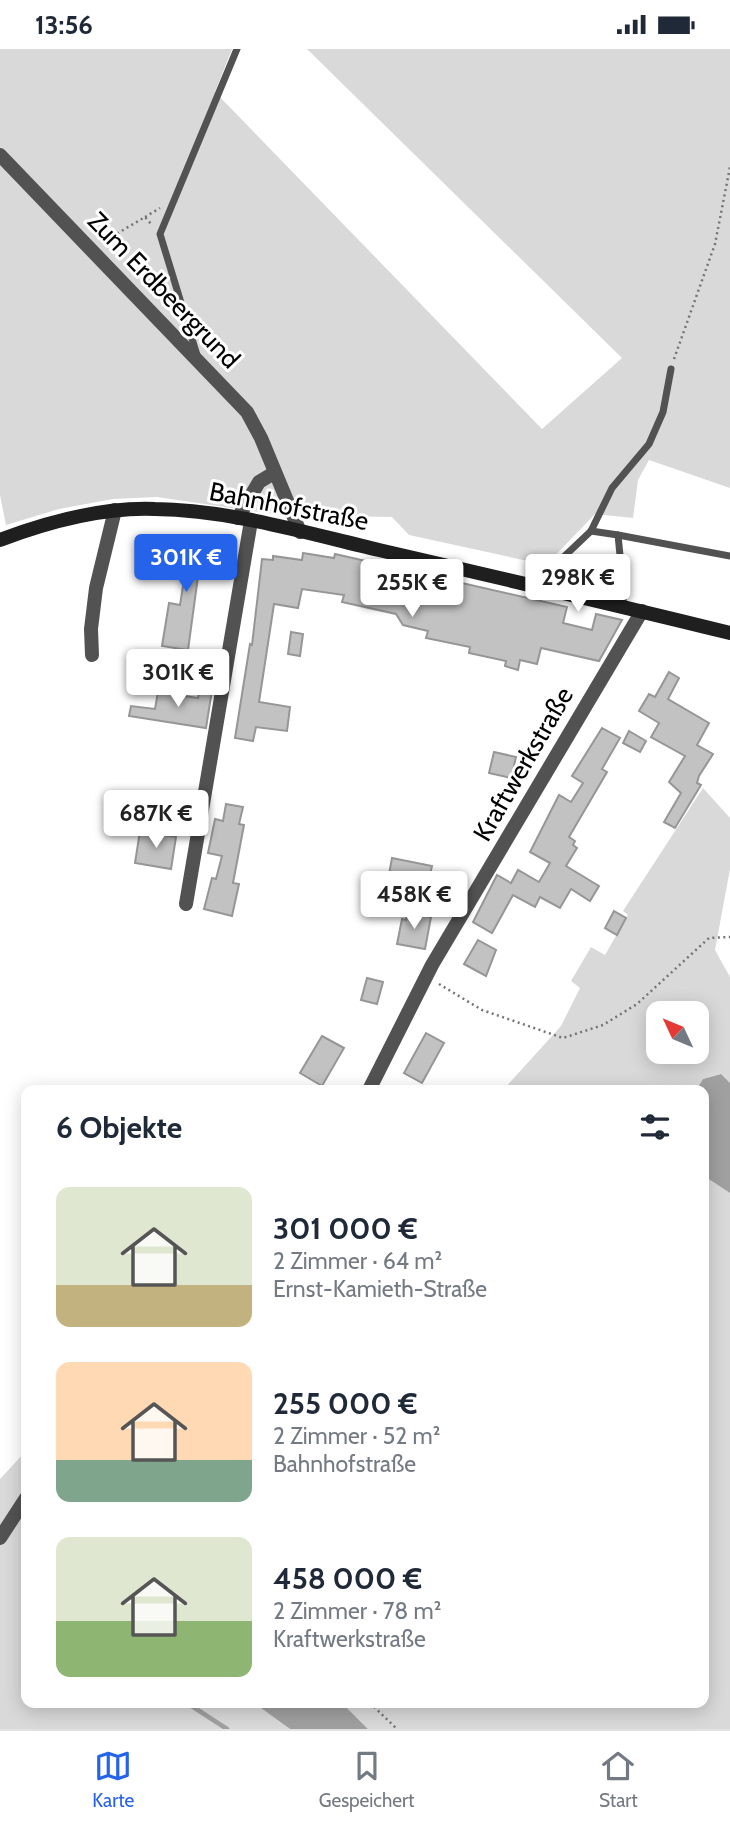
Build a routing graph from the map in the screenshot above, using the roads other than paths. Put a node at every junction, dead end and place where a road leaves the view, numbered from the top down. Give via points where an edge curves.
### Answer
1 (237, 49) edge
2 (0, 155) edge
3 (200, 366) junction
4 (671, 369) road end
5 (274, 473) junction
6 (115, 510) junction
7 (244, 520) junction
8 (300, 531) junction
9 (591, 531) junction
10 (618, 535) junction
11 (0, 539) edge
12 (730, 556) edge
13 (543, 587) junction
14 (622, 606) junction
15 (642, 611) junction
16 (730, 633) edge
17 (92, 655) dead end
18 (186, 904) dead end
19 (372, 1085) edge
20 (21, 1506) edge
21 (0, 1538) edge

1 - 3 lane via 160,234
2 - 3 street, Zum Erdbeergrund
3 - 5 street, Zum Erdbeergrund via 247,412
4 - 9 lane via 663,412 649,444 612,488
5 - 7 street via 259,482
5 - 8 street, Zum Erdbeergrund
6 - 7 main road, Bahnhofstraße via 175,510
6 - 11 main road, Bahnhofstraße
6 - 17 street via 94,597
7 - 8 main road, Bahnhofstraße
7 - 18 street
8 - 13 main road, Bahnhofstraße
9 - 10 lane
9 - 13 lane via 552,568
10 - 12 lane
10 - 14 lane
13 - 14 main road, Bahnhofstraße
14 - 15 main road, Bahnhofstraße
15 - 16 main road, Bahnhofstraße
15 - 19 street, Kraftwerkstraße via 426,977
20 - 21 street

